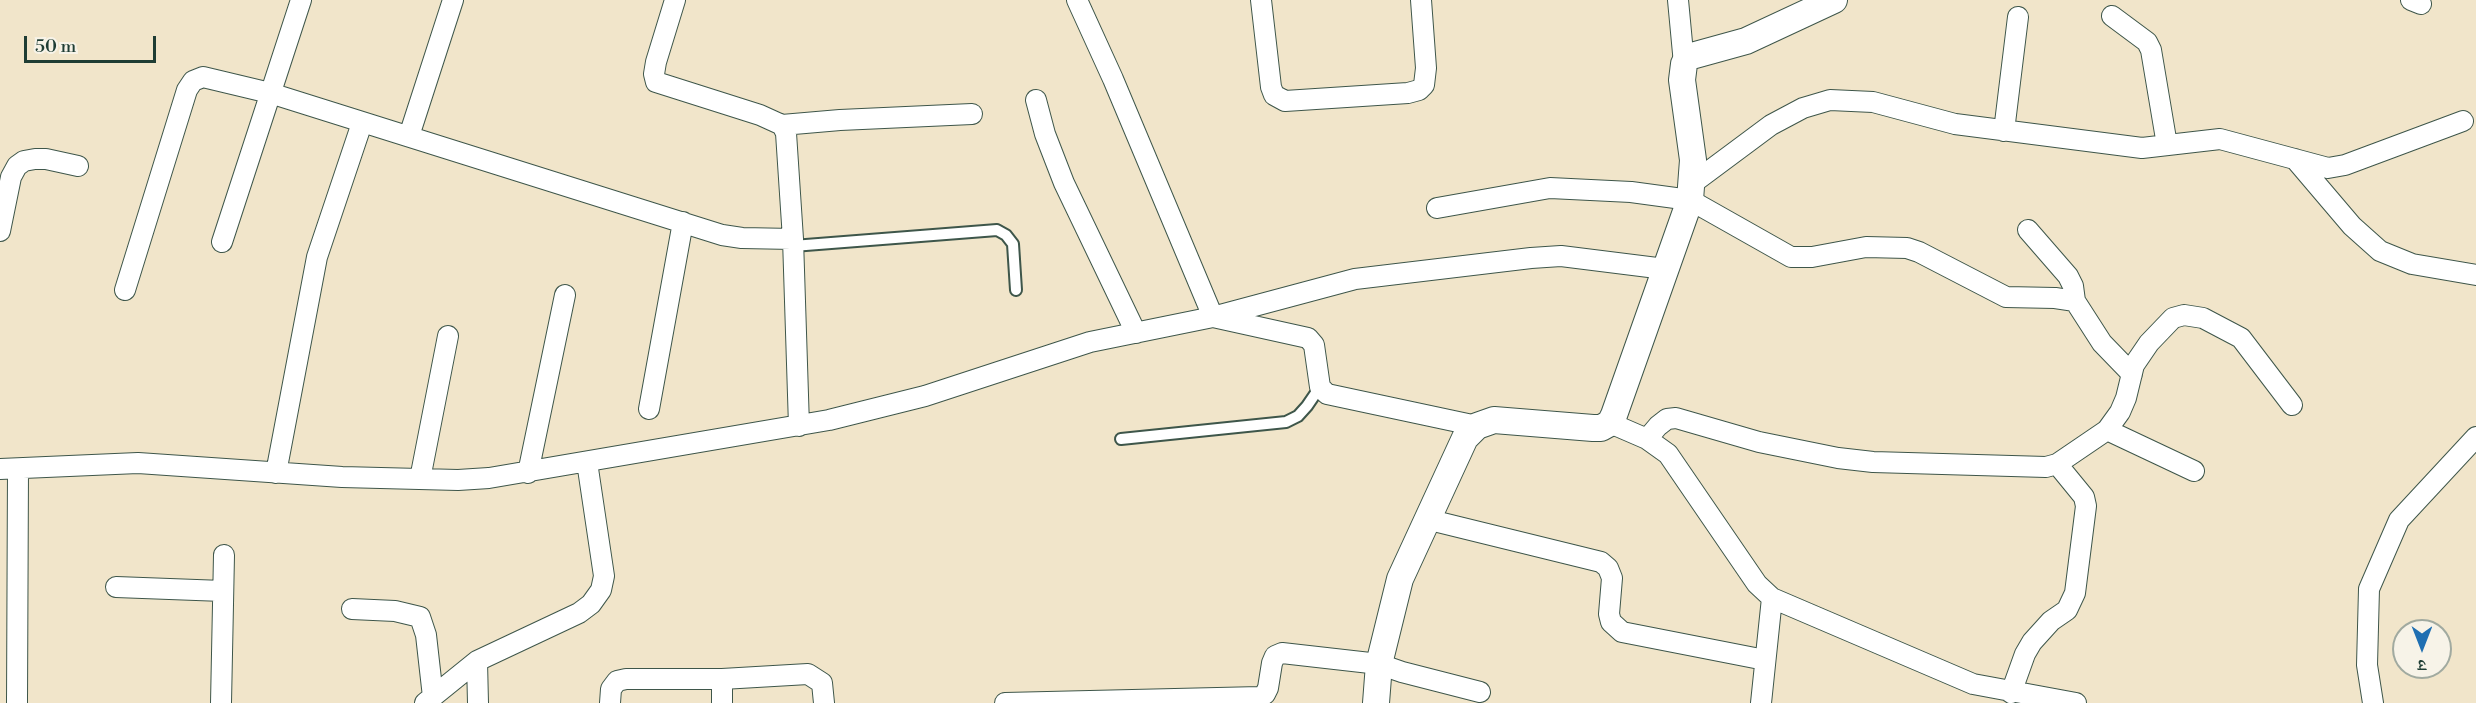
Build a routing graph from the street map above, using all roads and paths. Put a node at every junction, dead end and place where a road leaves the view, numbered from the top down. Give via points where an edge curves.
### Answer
1 (300, 0) edge
2 (453, 0) edge
3 (675, 0) edge
4 (1077, 0) edge
5 (1261, 0) edge
6 (1421, 0) edge
7 (1678, 0) edge
8 (1833, 0) edge
9 (2112, 16) dead end
10 (2018, 17) dead end
11 (1684, 64) junction
12 (270, 93) junction
13 (1036, 100) dead end
14 (972, 114) dead end
15 (2463, 121) dead end
16 (362, 123) junction
17 (782, 125) junction
18 (2004, 131) junction
19 (409, 136) junction
20 (2167, 145) junction
21 (2295, 159) junction
22 (78, 166) dead end
23 (1691, 191) junction
24 (1437, 208) dead end
25 (683, 222) junction
26 (2028, 230) dead end
27 (0, 231) edge
28 (222, 242) dead end
29 (793, 242) junction
30 (1665, 269) junction
31 (2476, 275) edge
32 (125, 290) dead end
33 (1016, 290) dead end
34 (565, 294) dead end
35 (2075, 302) junction
36 (1213, 317) junction
37 (1136, 333) junction
38 (447, 336) dead end
39 (2132, 374) junction
40 (1320, 387) junction
41 (2292, 405) dead end
42 (649, 409) dead end
43 (1610, 423) junction
44 (799, 426) junction
45 (1478, 426) junction
46 (2107, 430) junction
47 (2476, 437) edge
48 (1121, 439) dead end
49 (1647, 439) junction
50 (587, 462) junction
51 (2057, 464) junction
52 (9, 469) edge
53 (2194, 471) dead end
54 (276, 473) junction
55 (528, 473) junction
56 (420, 479) junction
57 (1426, 519) junction
58 (224, 555) dead end
59 (116, 587) dead end
60 (223, 591) junction
61 (1772, 598) junction
62 (351, 609) dead end
63 (1765, 660) junction
64 (477, 661) junction
65 (1379, 664) junction
66 (722, 679) junction
67 (1480, 692) dead end
68 (2011, 693) junction
69 (429, 700) edge
70 (17, 703) edge
71 (221, 703) edge
72 (478, 703) edge
73 (610, 703) edge
74 (722, 703) edge
75 (824, 703) edge
76 (1005, 703) edge
77 (1376, 703) edge
78 (1761, 703) edge
79 (2076, 703) edge
80 (2373, 703) edge

1 - 12 street
2 - 19 street
3 - 17 street via 656,62 656,82
4 - 36 street
5 - 6 street via 1271,87 1274,95 1285,101 1419,90 1424,85 1426,68
7 - 11 street
8 - 11 street via 1746,41 1688,57
9 - 20 street via 2147,42 2151,51
10 - 18 street
11 - 23 street via 1682,80 1693,160
12 - 16 street
12 - 28 street
12 - 32 street via 203,77 193,81
13 - 37 street via 1060,174
14 - 17 street
15 - 21 street via 2345,165 2328,168
16 - 19 street
16 - 54 street via 316,257
17 - 29 street via 788,145
18 - 20 street via 2142,148
18 - 23 street via 1955,124 1873,102 1830,100 1803,108 1771,125
19 - 25 street
20 - 21 street via 2220,139
21 - 31 street via 2352,226 2379,251 2412,264
22 - 27 street via 34,159 17,166 11,177
23 - 24 street via 1550,188
23 - 30 street
23 - 35 street via 1791,257 1866,247 1906,248 2006,297
25 - 29 street via 742,238
25 - 42 street
26 - 35 street via 2068,276
29 - 33 lane via 998,230 1013,244
29 - 44 street
30 - 36 street via 1562,256 1531,258 1355,279
30 - 43 street
34 - 55 street
35 - 39 street via 2102,343
36 - 37 street
36 - 40 street via 1308,338 1314,345
37 - 44 street via 1090,342 925,396
38 - 56 street
39 - 41 street via 2149,343 2173,318 2203,318 2241,338
39 - 46 street via 2126,398
40 - 45 street via 1335,396
40 - 48 lane via 1298,416 1286,422
43 - 45 street via 1593,428 1494,420
43 - 49 street
44 - 50 street
45 - 57 street via 1465,438
46 - 51 street
46 - 53 street
47 - 80 street via 2399,520 2369,589 2367,665
49 - 51 street via 1667,419 1676,418 1759,442 1838,458 2033,467
49 - 61 street via 1676,463 1757,584
50 - 55 street
50 - 64 street via 604,576 601,590 579,613
51 - 68 street via 2084,497 2086,507 2075,593 2067,610 2032,642
52 - 54 street via 138,463
52 - 70 street
54 - 56 street
55 - 56 street via 458,480
57 - 63 street via 1601,562 1612,578 1611,622 1623,632
57 - 65 street via 1400,579
58 - 60 street
59 - 60 street
60 - 71 street
61 - 63 street
61 - 68 street via 1922,664 1973,684
62 - 69 street via 420,616 426,635
63 - 78 street
64 - 69 street
64 - 72 street
65 - 67 street
65 - 76 street via 1282,653 1272,663 1265,694 1250,699
65 - 77 street
66 - 73 street via 626,679 617,681 611,689
66 - 74 street
66 - 75 street via 808,674 822,683
68 - 79 street

